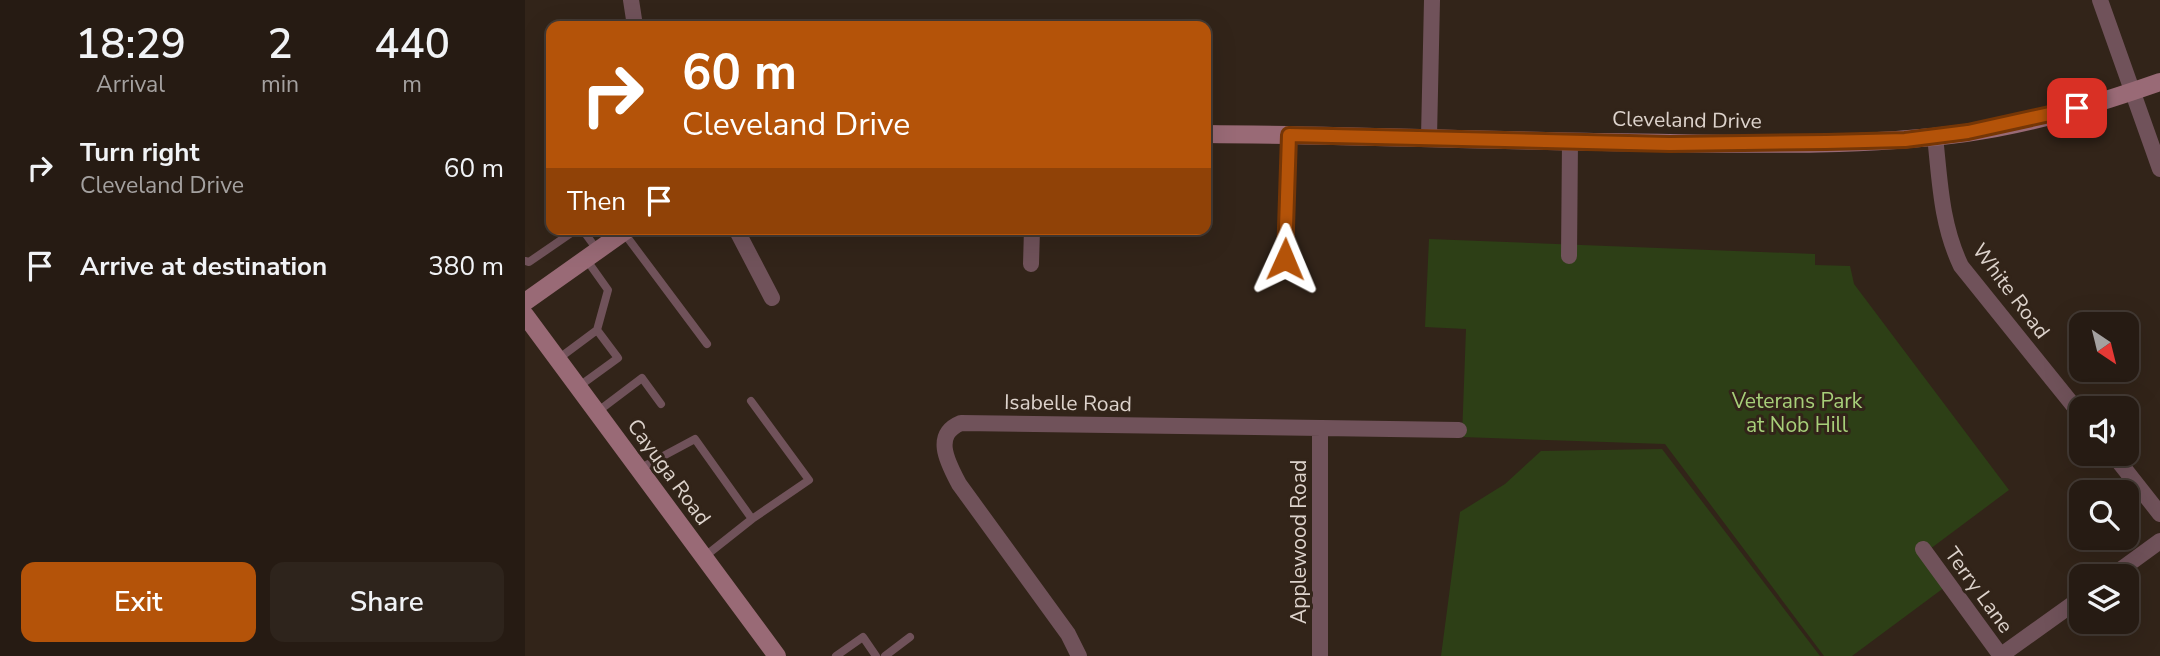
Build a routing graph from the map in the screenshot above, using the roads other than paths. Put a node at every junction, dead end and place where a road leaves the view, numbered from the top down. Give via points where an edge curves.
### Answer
1 (631, 0) edge
2 (1432, 0) edge
3 (2100, 0) edge
4 (634, 21) edge
5 (2160, 82) edge
6 (2133, 92) junction
7 (1211, 134) edge
8 (1289, 135) junction
9 (1935, 136) junction
10 (1429, 138) junction
11 (1570, 141) junction
12 (2160, 169) edge
13 (568, 235) edge
14 (584, 235) edge
15 (620, 235) edge
16 (629, 235) edge
17 (739, 235) edge
18 (1032, 235) edge
19 (592, 255) junction
20 (1569, 256) dead end
21 (1285, 259) dead end
22 (525, 261) edge
23 (1031, 264) dead end
24 (772, 298) dead end
25 (525, 302) edge
26 (525, 314) edge
27 (597, 330) junction
28 (707, 344) dead end
29 (558, 359) junction
30 (578, 387) junction
31 (2069, 400) edge
32 (751, 401) dead end
33 (661, 404) dead end
34 (597, 412) junction
35 (1320, 428) junction
36 (1459, 430) dead end
37 (2122, 466) edge
38 (639, 469) junction
39 (2160, 513) edge
40 (751, 519) junction
41 (2160, 541) edge
42 (1923, 549) dead end
43 (703, 556) junction
44 (2128, 564) edge
45 (2069, 607) edge
46 (910, 638) dead end
47 (777, 656) edge
48 (836, 656) edge
49 (876, 656) edge
50 (885, 656) edge
51 (1079, 656) edge
52 (1320, 656) edge
53 (2000, 656) edge

1 - 4 street
2 - 10 street
3 - 6 street
5 - 6 street, Cleveland Drive
6 - 9 street, Cleveland Drive via 2026,121
6 - 12 street
7 - 8 street, Cleveland Drive
8 - 10 street, Cleveland Drive
8 - 21 street
9 - 11 street, Cleveland Drive via 1826,142
9 - 31 street, White Road via 1949,241 1961,266
10 - 11 street, Cleveland Drive
11 - 20 street
13 - 22 lane
14 - 19 lane
15 - 19 street
16 - 28 lane
17 - 24 street
18 - 23 street
19 - 25 street
19 - 27 lane via 608,290
26 - 29 street, Cayuga Road
27 - 29 lane
27 - 30 lane via 618,358
29 - 30 street, Cayuga Road
30 - 34 street, Cayuga Road
32 - 40 lane via 809,480
33 - 34 lane via 642,378
34 - 38 street, Cayuga Road
35 - 36 street, Isabelle Road
35 - 51 street, Isabelle Road via 953,426 943,440 954,476 1068,634
35 - 52 street, Applewood Road
37 - 39 street
38 - 40 lane via 695,439
38 - 43 street, Cayuga Road
40 - 43 lane
41 - 44 street
42 - 53 street, Terry Lane
43 - 47 street, Cayuga Road
45 - 53 street
46 - 50 lane
48 - 49 lane via 863,637

